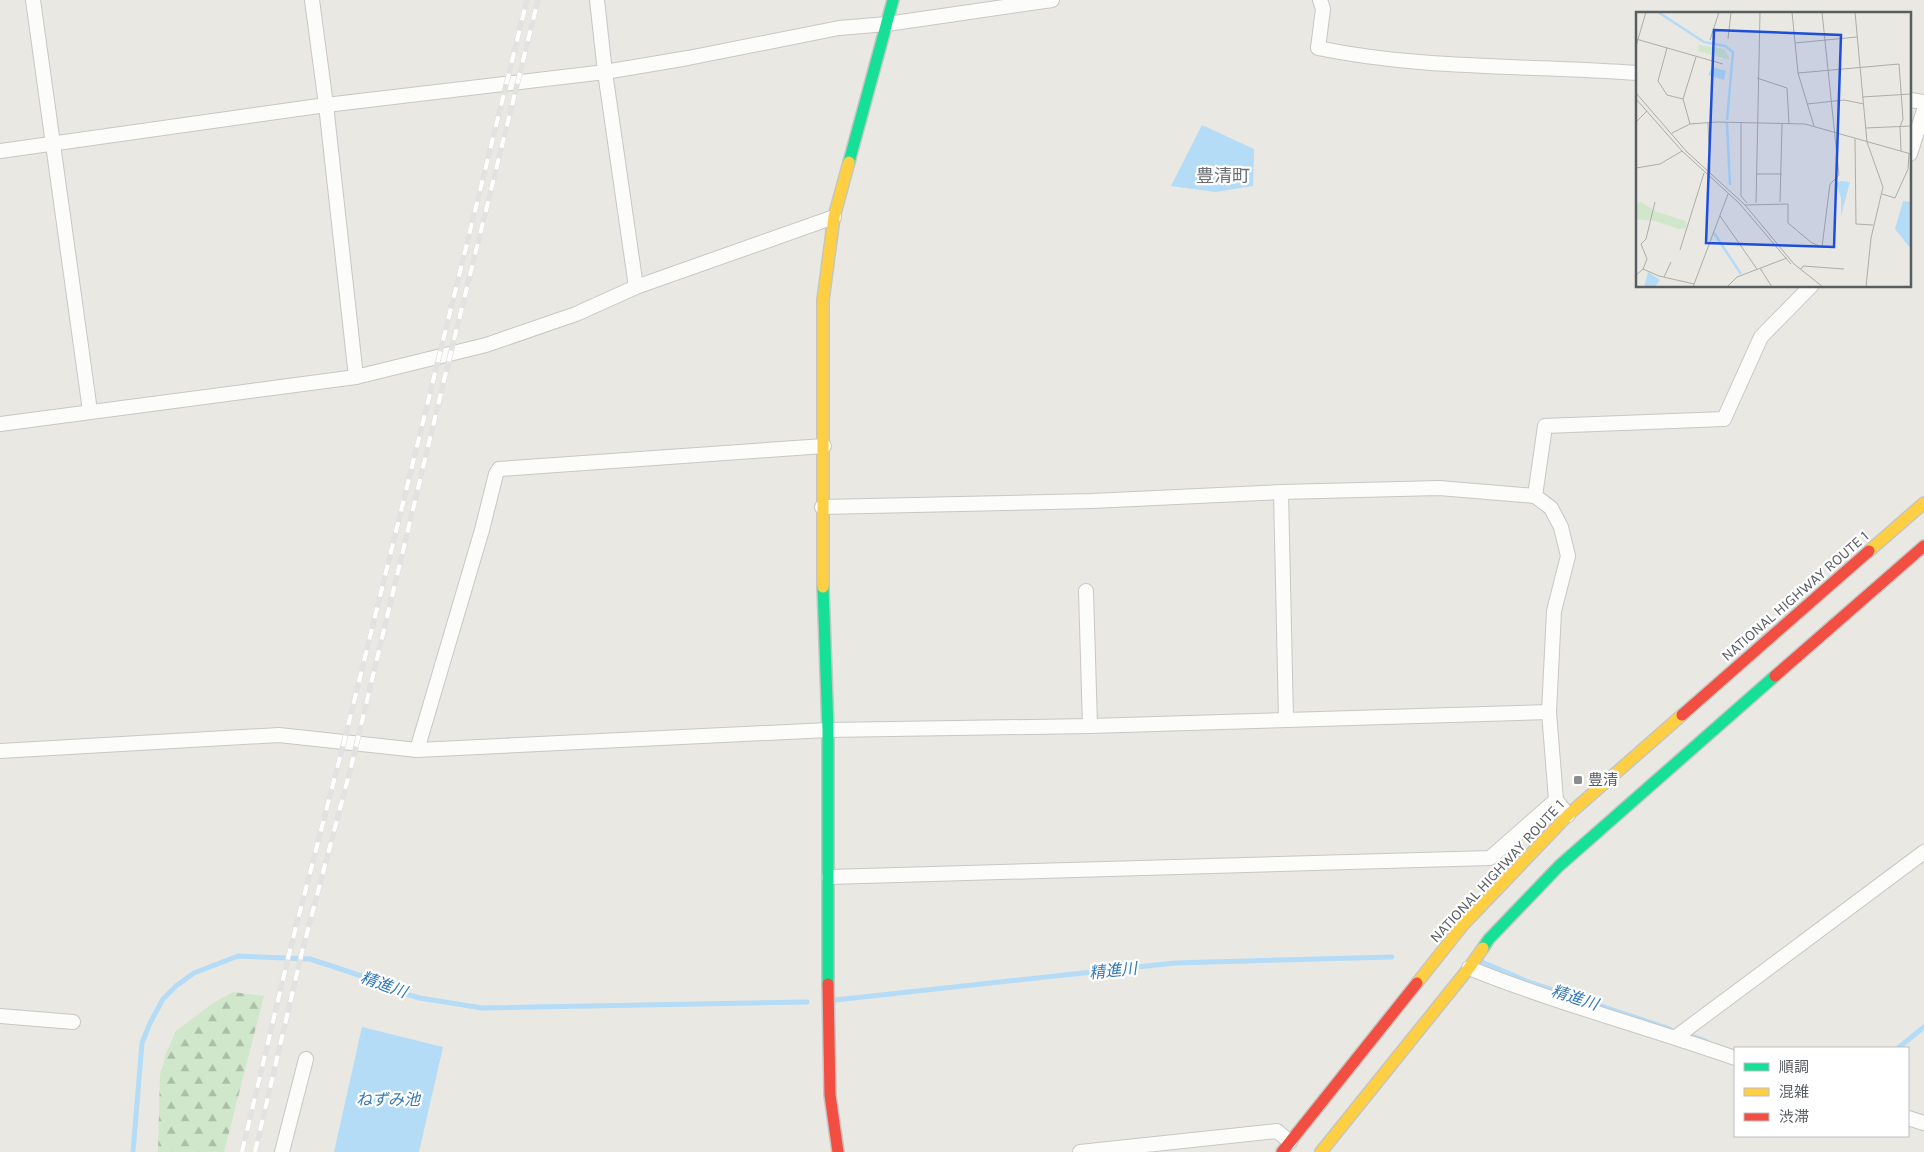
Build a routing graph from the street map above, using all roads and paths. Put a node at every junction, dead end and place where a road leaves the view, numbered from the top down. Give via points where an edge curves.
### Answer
1 (33, 0) edge
2 (312, 0) edge
3 (597, 0) edge
4 (893, 0) edge
5 (1052, 0) edge
6 (1320, 0) edge
7 (887, 24) junction
8 (605, 72) junction
9 (1636, 73) edge
10 (326, 105) junction
11 (1924, 110) edge
12 (52, 144) junction
13 (1912, 148) edge
14 (0, 151) edge
15 (834, 217) junction
16 (636, 287) junction
17 (1809, 288) edge
18 (356, 377) junction
19 (90, 411) junction
20 (0, 424) edge
21 (824, 446) junction
22 (1281, 492) junction
23 (1535, 496) junction
24 (1924, 503) edge
25 (822, 507) junction
26 (1924, 546) edge
27 (1086, 592) dead end
28 (1549, 712) junction
29 (1286, 719) junction
30 (1090, 726) junction
31 (828, 730) junction
32 (417, 750) junction
33 (0, 751) edge
34 (1556, 800) junction
35 (1568, 815) junction
36 (1924, 852) edge
37 (829, 877) junction
38 (1469, 968) junction
39 (0, 1016) edge
40 (72, 1022) dead end
41 (1676, 1037) junction
42 (1734, 1058) edge
43 (306, 1059) dead end
44 (1909, 1118) edge
45 (1924, 1123) edge
46 (1286, 1147) edge
47 (282, 1152) edge
48 (838, 1152) edge
49 (1080, 1152) edge
50 (1320, 1152) edge

1 - 12 street
2 - 10 street
3 - 8 street
4 - 7 main road
5 - 7 street
6 - 9 street via 1323,8 1318,48 1359,56 1448,64
7 - 8 street via 839,28
7 - 15 main road
8 - 10 street
8 - 16 street
10 - 12 street
10 - 18 street
11 - 13 street
12 - 14 street
12 - 19 street
15 - 16 street
15 - 21 main road via 823,300
16 - 18 street via 576,314 486,345
17 - 23 street via 1761,337 1724,419 1544,426
18 - 19 street
19 - 20 street
21 - 25 main road
21 - 32 street via 499,469
22 - 23 street via 1439,488
22 - 25 street via 1092,501
22 - 29 street
23 - 28 street via 1551,508 1561,527 1568,556 1554,611
24 - 35 main road, NATIONAL HIGHWAY ROUTE 1
25 - 31 main road
26 - 38 main road via 1558,866 1489,939
27 - 30 street
28 - 29 street
28 - 34 street
29 - 30 street
30 - 31 street
31 - 32 street
31 - 37 main road
32 - 33 street via 279,735
34 - 35 street
34 - 37 street via 1490,858
35 - 46 main road, NATIONAL HIGHWAY ROUTE 1 via 1463,925
36 - 41 street
37 - 48 main road via 830,1095
38 - 41 street via 1513,986
38 - 50 main road
39 - 40 street
41 - 42 street
43 - 47 street
44 - 45 street
46 - 49 street via 1277,1132

